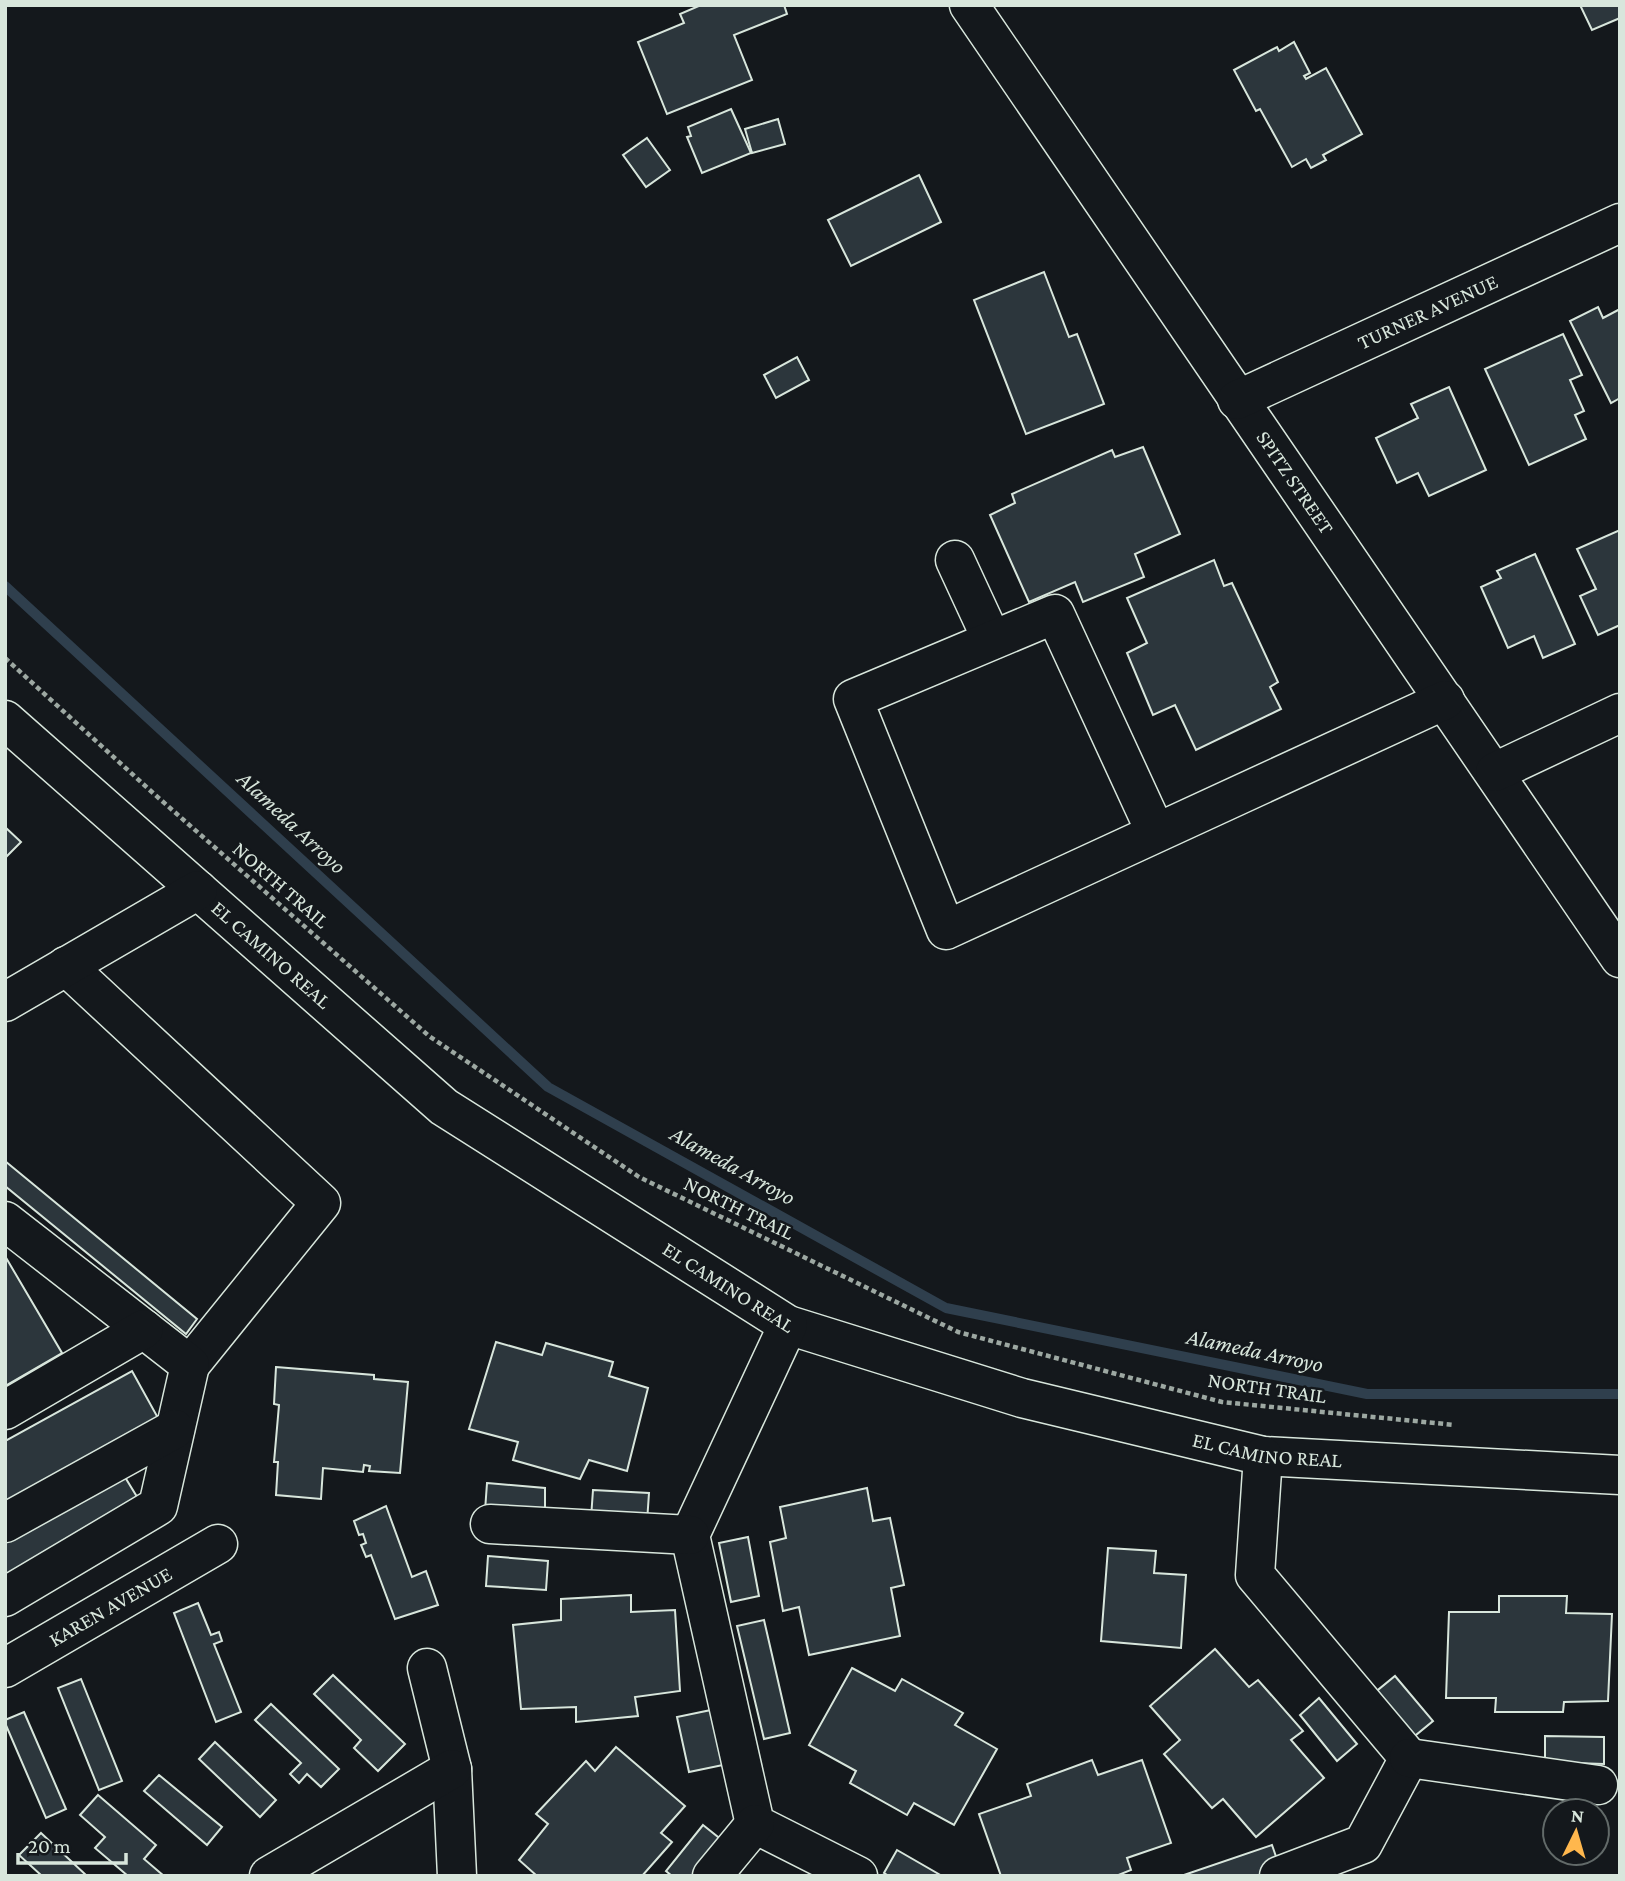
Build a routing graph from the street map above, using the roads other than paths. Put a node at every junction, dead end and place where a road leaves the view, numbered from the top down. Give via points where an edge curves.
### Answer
1 (969, 5) edge
2 (1620, 223) edge
3 (1237, 400) junction
4 (955, 560) dead end
5 (992, 640) junction
6 (1445, 700) junction
7 (1620, 713) edge
8 (5, 720) edge
9 (1495, 772) junction
10 (1156, 833) junction
11 (198, 890) junction
12 (1620, 958) edge
13 (66, 966) junction
14 (5, 1002) edge
15 (5, 1221) edge
16 (788, 1325) junction
17 (144, 1329) junction
18 (190, 1365) junction
19 (5, 1410) edge
20 (175, 1429) junction
21 (1263, 1456) junction
22 (1620, 1475) edge
23 (5, 1523) edge
24 (490, 1524) dead end
25 (690, 1535) junction
26 (218, 1544) dead end
27 (5, 1597) edge
28 (5, 1668) edge
29 (427, 1668) dead end
30 (1409, 1758) junction
31 (452, 1769) junction
32 (1598, 1785) dead end
33 (755, 1824) junction
34 (269, 1876) edge
35 (457, 1876) edge
36 (712, 1876) edge
37 (858, 1876) edge
38 (1279, 1876) edge

1 - 3 street, SPITZ STREET
2 - 3 street, TURNER AVENUE
3 - 6 street, SPITZ STREET
4 - 5 street
5 - 10 street via 1055,614
5 - 10 street via 853,699 946,930
6 - 9 street, SPITZ STREET
6 - 10 street
7 - 9 street
8 - 11 street, EL CAMINO REAL
9 - 12 street, SPITZ STREET
11 - 13 street
11 - 16 street, EL CAMINO REAL via 443,1107
13 - 14 street
13 - 18 street via 320,1203
15 - 17 street
16 - 21 street, EL CAMINO REAL via 1022,1398
16 - 25 street
17 - 18 street
17 - 19 street
18 - 20 street
20 - 23 street
20 - 27 street via 158,1506
21 - 22 street, EL CAMINO REAL
21 - 30 street via 1255,1575
24 - 25 street
25 - 33 street
26 - 28 street, KAREN AVENUE
29 - 31 street
30 - 32 street
30 - 38 street via 1363,1844
31 - 34 street
31 - 35 street
33 - 36 street
33 - 37 street

